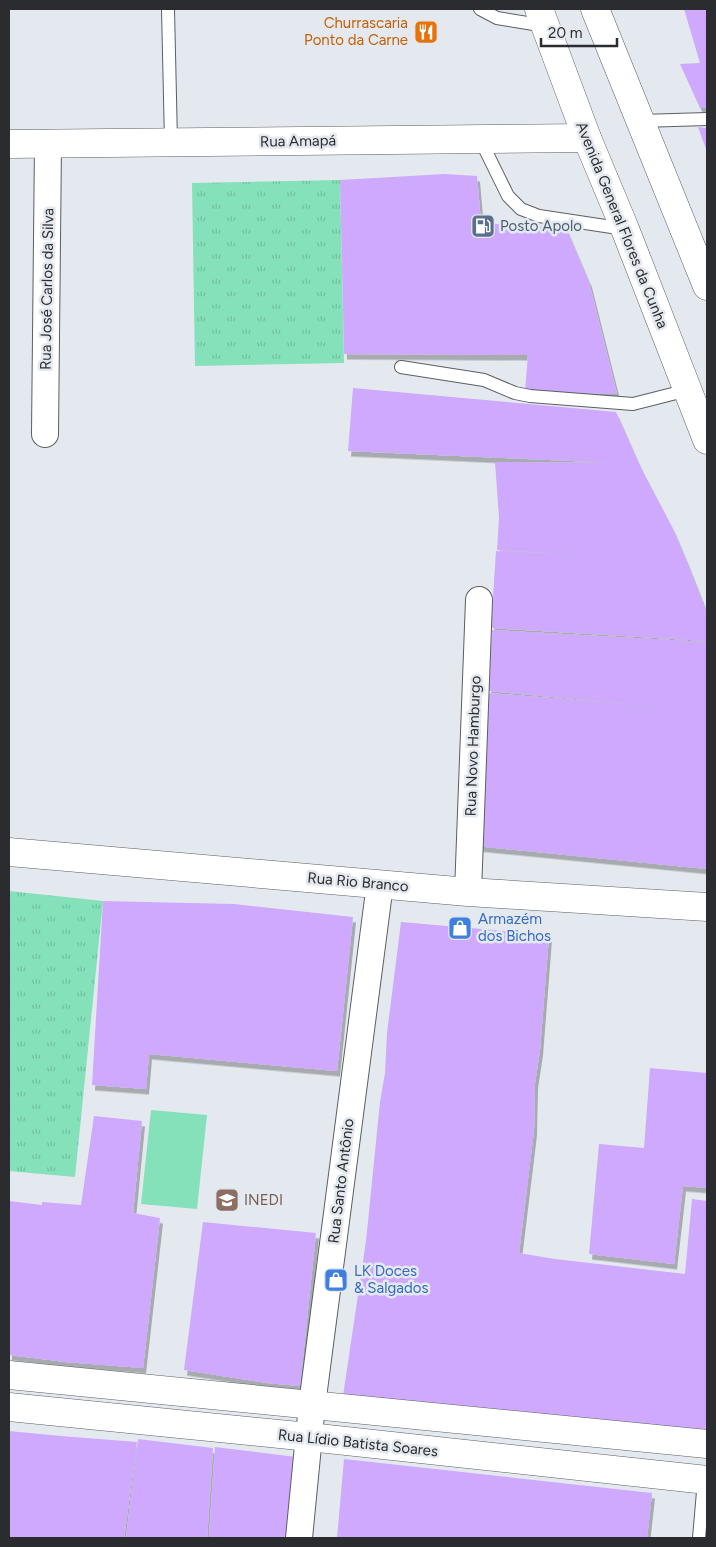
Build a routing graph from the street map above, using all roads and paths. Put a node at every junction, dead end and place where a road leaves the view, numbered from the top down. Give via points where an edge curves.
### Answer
1 (168, 9) edge
2 (480, 9) edge
3 (595, 9) edge
4 (542, 17) edge
5 (707, 118) edge
6 (641, 121) junction
7 (588, 138) junction
8 (480, 139) junction
9 (171, 142) junction
10 (9, 144) edge
11 (48, 144) junction
12 (625, 229) junction
13 (706, 282) edge
14 (401, 367) dead end
15 (688, 390) junction
16 (45, 434) dead end
17 (707, 440) edge
18 (479, 600) dead end
19 (9, 852) edge
20 (380, 884) junction
21 (468, 892) junction
22 (707, 907) edge
23 (9, 1375) edge
24 (133, 1387) junction
25 (312, 1405) junction
26 (9, 1407) edge
27 (130, 1419) junction
28 (551, 1429) junction
29 (309, 1437) junction
30 (707, 1444) edge
31 (545, 1463) junction
32 (706, 1480) edge
33 (299, 1538) edge
34 (699, 1538) edge

1 - 9 lane
2 - 4 lane via 497,18
3 - 6 main road
4 - 7 main road, Avenida General Flores da Cunha
5 - 6 lane
6 - 13 main road
7 - 8 main road, Rua Amapá
7 - 12 main road, Avenida General Flores da Cunha
8 - 9 main road, Rua Amapá
8 - 12 lane via 508,196 521,209 540,216
9 - 11 main road, Rua Amapá
10 - 11 main road, Rua Amapá
11 - 16 street, Rua José Carlos da Silva
12 - 15 main road, Avenida General Flores da Cunha
14 - 15 lane via 484,380 530,396 633,404
15 - 17 main road, Avenida General Flores da Cunha
18 - 21 street, Rua Novo Hamburgo
19 - 20 main road, Rua Rio Branco
20 - 21 main road, Rua Rio Branco
20 - 25 street, Rua Santo Antônio
21 - 22 main road, Rua Rio Branco
23 - 24 main road
24 - 25 main road
24 - 27 main road
25 - 28 main road
25 - 29 street, Rua Santo Antônio
26 - 27 main road, Rua Lídio Batista Soares
27 - 29 main road, Rua Lídio Batista Soares
28 - 30 main road
28 - 31 main road
29 - 31 main road, Rua Lídio Batista Soares
29 - 33 street, Rua Santo Antônio
31 - 32 main road, Rua Lídio Batista Soares
32 - 34 lane

